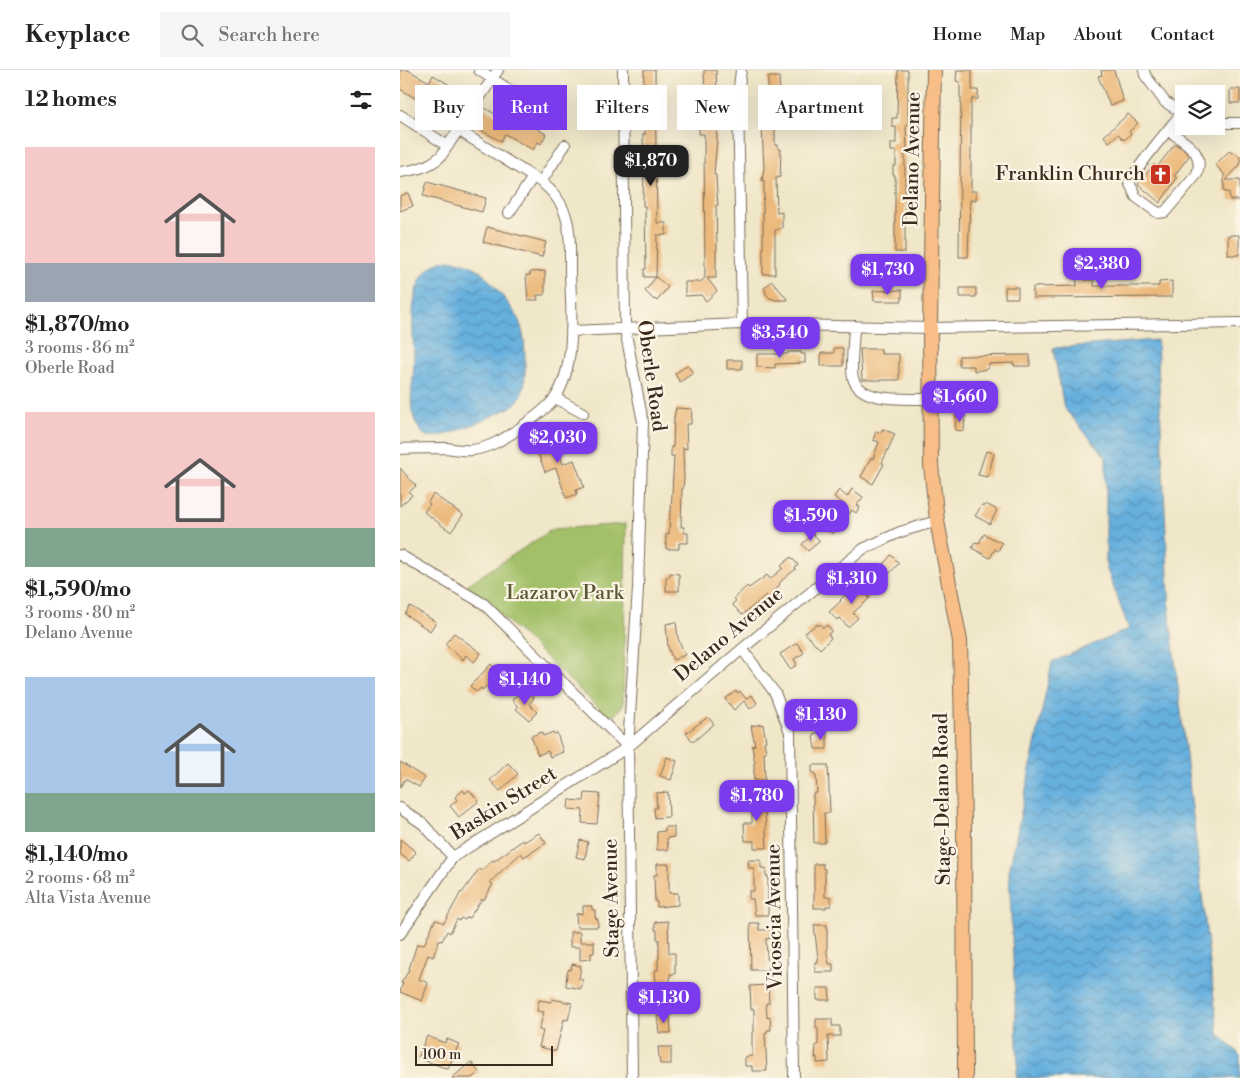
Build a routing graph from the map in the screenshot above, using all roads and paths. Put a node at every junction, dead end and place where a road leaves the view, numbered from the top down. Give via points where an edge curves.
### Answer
1 (479, 70) edge
2 (623, 70) edge
3 (742, 70) edge
4 (934, 70) edge
5 (1144, 70) edge
6 (495, 74) edge
7 (508, 85) edge
8 (483, 92) edge
9 (1175, 109) edge
10 (400, 115) edge
11 (1175, 122) edge
12 (1225, 123) edge
13 (1240, 123) edge
14 (458, 130) joint
15 (1168, 130) junction
16 (564, 145) dead end
17 (448, 146) junction
18 (400, 172) edge
19 (537, 180) junction
20 (509, 213) dead end
21 (1240, 323) edge
22 (742, 324) junction
23 (854, 326) junction
24 (930, 328) junction
25 (625, 329) junction
26 (571, 331) junction
27 (555, 398) junction
28 (931, 399) junction
29 (583, 413) dead end
30 (400, 449) edge
31 (937, 521) junction
32 (400, 555) edge
33 (742, 649) junction
34 (628, 747) junction
35 (400, 808) edge
36 (453, 857) junction
37 (400, 934) edge
38 (632, 1078) edge
39 (794, 1078) edge
40 (965, 1078) edge

1 - 6 street
2 - 25 street, Oberle Road
3 - 22 street via 738,96
4 - 24 main road, Delano Avenue
5 - 9 street via 1164,102
6 - 7 street
6 - 8 street
10 - 17 street
11 - 15 street
12 - 13 street
14 - 17 street
14 - 19 street
15 - 15 street via 1129,182 1136,196 1158,213 1165,212 1200,167 1198,156
16 - 19 street
17 - 18 street via 432,164
19 - 20 street
19 - 26 street via 552,190 568,220
21 - 24 street
22 - 23 street
22 - 25 street
23 - 24 street
23 - 28 street via 852,377 859,390 873,397
24 - 28 main road, Delano Avenue
25 - 26 street
25 - 34 street, Oberle Road via 644,422
26 - 27 street via 564,378
27 - 29 street
27 - 30 street via 528,422 488,447 471,450
28 - 31 main road, Delano Avenue via 931,465
31 - 33 street, Delano Avenue via 900,532 863,549
31 - 40 main road, Stage-Delano Road via 960,641
32 - 34 street via 484,604
33 - 34 street, Delano Avenue
33 - 39 street, Vicoscia Avenue via 775,693 790,732
34 - 36 street, Baskin Street
34 - 38 street, Stage Avenue
35 - 36 street via 423,824
36 - 37 street, Baskin Street

